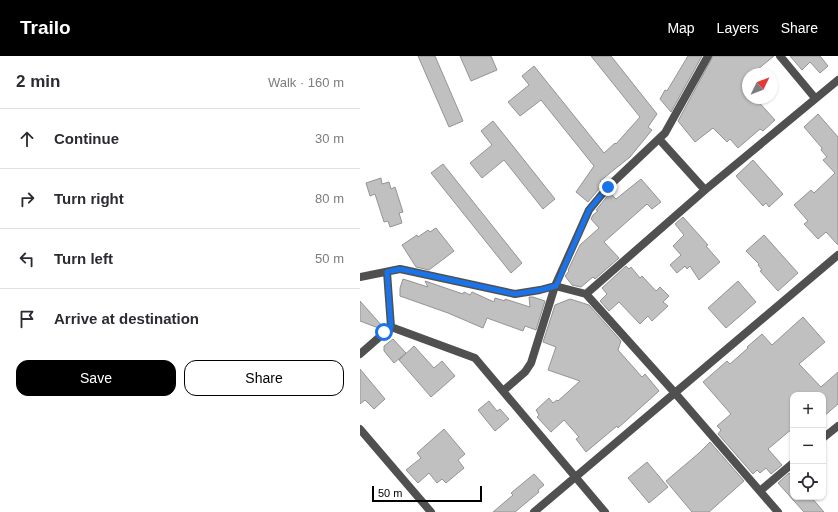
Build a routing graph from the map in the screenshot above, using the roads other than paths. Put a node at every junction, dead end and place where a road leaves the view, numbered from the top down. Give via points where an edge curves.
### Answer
1 (708, 56) edge
2 (780, 56) edge
3 (838, 80) edge
4 (815, 98) junction
5 (659, 139) junction
6 (705, 190) junction
7 (838, 254) edge
8 (387, 272) junction
9 (360, 277) edge
10 (556, 286) junction
11 (586, 294) junction
12 (391, 327) junction
13 (360, 354) edge
14 (503, 391) junction
15 (675, 393) junction
16 (838, 426) edge
17 (360, 429) edge
18 (826, 436) edge
19 (792, 464) edge
20 (576, 477) junction
21 (760, 491) junction
22 (431, 512) edge
23 (534, 512) edge
24 (605, 512) edge
25 (778, 512) edge

1 - 5 street via 666,132
2 - 4 street
3 - 4 street
4 - 6 street
5 - 6 street
5 - 10 street via 596,200 589,210
6 - 11 street
7 - 15 street
8 - 9 street
8 - 10 street via 400,269 515,294
8 - 12 street
10 - 11 street
10 - 14 street via 531,363 525,372
11 - 15 street
12 - 13 street
12 - 14 street via 476,358
14 - 20 street
15 - 20 street
15 - 21 street
16 - 18 street
17 - 22 street
19 - 21 street
20 - 23 street
20 - 24 street
21 - 25 street

